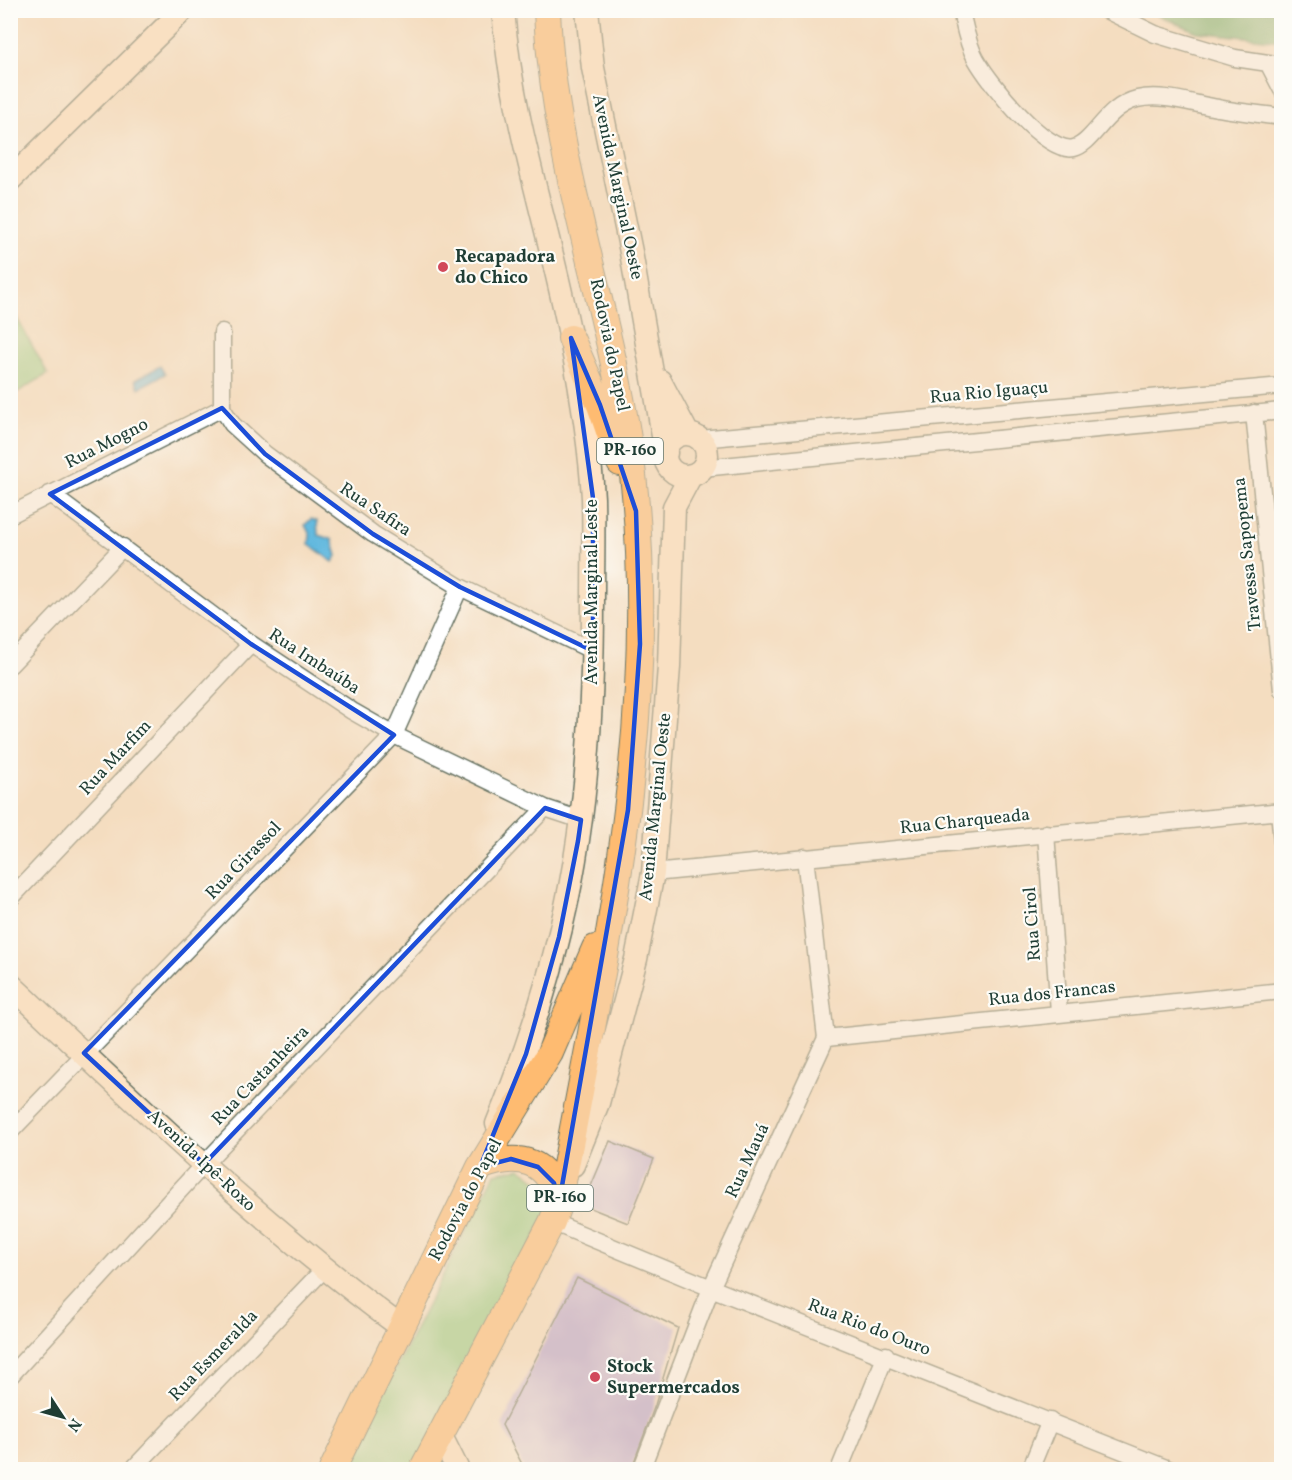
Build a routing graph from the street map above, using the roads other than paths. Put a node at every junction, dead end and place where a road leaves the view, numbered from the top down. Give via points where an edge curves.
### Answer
1 (183, 10) edge
2 (503, 10) edge
3 (547, 10) edge
4 (1106, 10) edge
5 (587, 11) edge
6 (963, 20) dead end
7 (1275, 64) edge
8 (1281, 90) edge
9 (1281, 117) edge
10 (10, 180) edge
11 (222, 333) dead end
12 (571, 338) junction
13 (650, 363) junction
14 (1281, 386) edge
15 (222, 408) junction
16 (1281, 411) edge
17 (1254, 413) junction
18 (694, 436) junction
19 (666, 453) junction
20 (697, 471) junction
21 (51, 494) junction
22 (636, 511) junction
23 (10, 515) edge
24 (123, 547) junction
25 (460, 587) junction
26 (251, 644) junction
27 (593, 651) junction
28 (10, 665) edge
29 (1281, 690) edge
30 (394, 735) junction
31 (545, 808) junction
32 (1280, 811) edge
33 (581, 820) junction
34 (1046, 833) junction
35 (1281, 842) edge
36 (805, 857) junction
37 (653, 873) junction
38 (615, 898) junction
39 (10, 899) edge
40 (10, 984) edge
41 (1281, 991) edge
42 (1059, 1012) junction
43 (826, 1038) junction
44 (84, 1053) junction
45 (10, 1132) edge
46 (204, 1164) junction
47 (480, 1167) junction
48 (555, 1212) junction
49 (324, 1269) junction
50 (711, 1288) junction
51 (401, 1326) junction
52 (886, 1355) junction
53 (10, 1376) edge
54 (1050, 1421) junction
55 (440, 1434) junction
56 (334, 1467) edge
57 (132, 1470) edge
58 (422, 1470) edge
59 (458, 1470) edge
60 (641, 1470) edge
61 (839, 1470) edge
62 (1030, 1470) edge
63 (1171, 1470) edge

1 - 10 main road
2 - 12 main road, Avenida Marginal Leste via 506,52 528,165
3 - 22 main road, Rodovia do Papel / PR-160 via 548,50 564,146 624,408
4 - 7 street via 1155,34 1235,58
5 - 13 main road, Avenida Marginal Oeste via 593,68
6 - 9 street via 976,60 1041,137 1059,147 1073,148 1086,141 1117,107 1138,99 1165,98
7 - 8 street
11 - 15 street
12 - 22 main road via 600,405
12 - 27 main road, Avenida Marginal Leste via 592,498
13 - 18 main road, Avenida Marginal Oeste
13 - 19 main road, Avenida Marginal Oeste
14 - 18 street, Rua Rio Iguaçu
15 - 21 street, Rua Mogno
15 - 25 street, Rua Safira via 248,440 309,488 373,534
16 - 17 street
17 - 20 street
17 - 29 street, Travessa Sapopema
18 - 19 main road via 675,437
18 - 20 main road, Avenida Marginal Oeste via 707,456
19 - 20 main road, Avenida Marginal Oeste via 673,470 685,475
20 - 37 main road, Avenida Marginal Oeste via 674,507 669,667
21 - 23 street, Rua Mogno
21 - 24 street, Rua Imbaúba
22 - 38 main road, Rodovia do Papel / PR-160 via 637,737
24 - 26 street, Rua Imbaúba
24 - 28 street
25 - 27 street, Rua Safira
25 - 30 street, Rua Girassol
26 - 30 street, Rua Imbaúba
26 - 39 street, Rua Marfim
27 - 33 main road, Avenida Marginal Leste
30 - 31 street, Rua Imbaúba
30 - 44 street, Rua Girassol
31 - 33 street, Rua Imbaúba
31 - 46 street, Rua Castanheira
32 - 34 street, Rua Charqueada
32 - 35 street
33 - 47 main road, Avenida Marginal Leste via 559,938 525,1054
34 - 36 street, Rua Charqueada
34 - 42 street, Rua Cirol
36 - 37 street, Rua Charqueada
36 - 43 street
37 - 48 main road, Avenida Marginal Oeste via 636,959 598,1103
38 - 47 main road, Rodovia do Papel / PR-160 via 550,1053
38 - 48 main road, Rodovia do Papel / PR-160
40 - 44 main road, Avenida Ipê-Roxo
41 - 42 street, Rua dos Francas
42 - 43 street, Rua dos Francas
43 - 50 street, Rua Mauá
44 - 45 street, Rua Girassol
44 - 46 main road, Avenida Ipê-Roxo
46 - 49 main road, Avenida Ipê-Roxo
46 - 53 street, Rua Castanheira
47 - 48 main road via 511,1159 538,1167 554,1183
47 - 51 main road, Rodovia do Papel / PR-160
48 - 50 street, Rua Rio do Ouro
48 - 55 main road, Rodovia do Papel / PR-160
49 - 51 main road, Avenida Ipê-Roxo
49 - 57 street, Rua Esmeralda
50 - 52 street, Rua Rio do Ouro
50 - 60 street, Rua Mauá
51 - 56 main road, Rodovia do Papel / PR-160
52 - 54 street, Rua Rio do Ouro
52 - 61 street
54 - 62 street
54 - 63 street, Rua Rio do Ouro
55 - 58 main road, Rodovia do Papel / PR-160
55 - 59 main road

